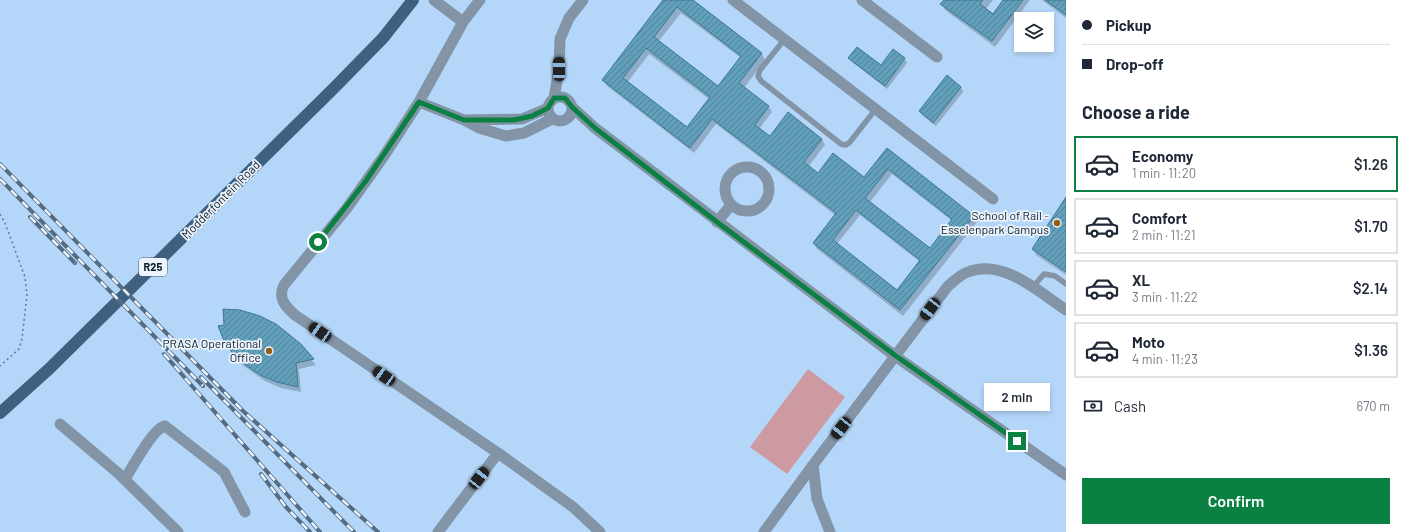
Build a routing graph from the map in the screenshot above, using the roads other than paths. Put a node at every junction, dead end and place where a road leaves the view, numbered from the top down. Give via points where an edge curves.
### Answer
1 (413, 0) edge
2 (434, 0) edge
3 (480, 0) edge
4 (583, 0) edge
5 (733, 0) edge
6 (862, 0) edge
7 (463, 22) junction
8 (784, 40) junction
9 (936, 57) dead end
10 (559, 69) junction
11 (554, 98) junction
12 (565, 98) junction
13 (419, 102) junction
14 (572, 107) junction
15 (548, 108) junction
16 (875, 110) junction
17 (552, 119) junction
18 (464, 120) junction
19 (508, 120) junction
20 (564, 120) junction
21 (595, 128) junction
22 (508, 136) junction
23 (993, 199) dead end
24 (731, 206) junction
25 (717, 222) junction
26 (1066, 284) edge
27 (1033, 287) junction
28 (1066, 310) edge
29 (896, 356) junction
30 (23, 394) junction
31 (0, 413) edge
32 (0, 422) edge
33 (60, 424) dead end
34 (498, 453) junction
35 (813, 465) junction
36 (1066, 475) edge
37 (124, 479) junction
38 (245, 512) dead end
39 (178, 532) edge
40 (438, 532) edge
41 (600, 532) edge
42 (764, 532) edge
43 (830, 532) edge

1 - 30 main road, Modderfontein Road / R25 via 383,38 333,89
2 - 7 street
3 - 7 street
4 - 10 street via 569,18 560,40
5 - 8 street
6 - 9 street
7 - 13 street
8 - 16 street
8 - 16 lane via 758,76 841,144 846,145 850,142
10 - 11 street
10 - 12 street
11 - 12 street
11 - 15 street
12 - 14 street
13 - 18 street
13 - 34 street via 347,208 284,285 282,298 285,306 295,315
14 - 20 street via 570,115
14 - 21 street
15 - 17 street
15 - 19 street via 522,119
16 - 23 street
17 - 20 street
17 - 22 street via 524,133
18 - 19 street
18 - 22 street via 495,134
19 - 22 street
20 - 21 street
21 - 25 street
24 - 24 street via 724,192 728,177 733,171 748,167 762,173 767,179 768,194 760,207 746,212
24 - 25 street
25 - 29 street
26 - 27 lane via 1055,276 1044,274
27 - 28 street
27 - 29 street via 1004,272 983,268 966,272 948,286
29 - 35 street
29 - 36 street
30 - 31 main road, Modderfontein Road / R25
30 - 32 main road, Modderfontein Road / R25
33 - 37 street
34 - 40 street
34 - 41 street via 573,507
35 - 42 street
35 - 43 street via 817,499
37 - 38 street via 152,437 165,426 224,472
37 - 39 street

